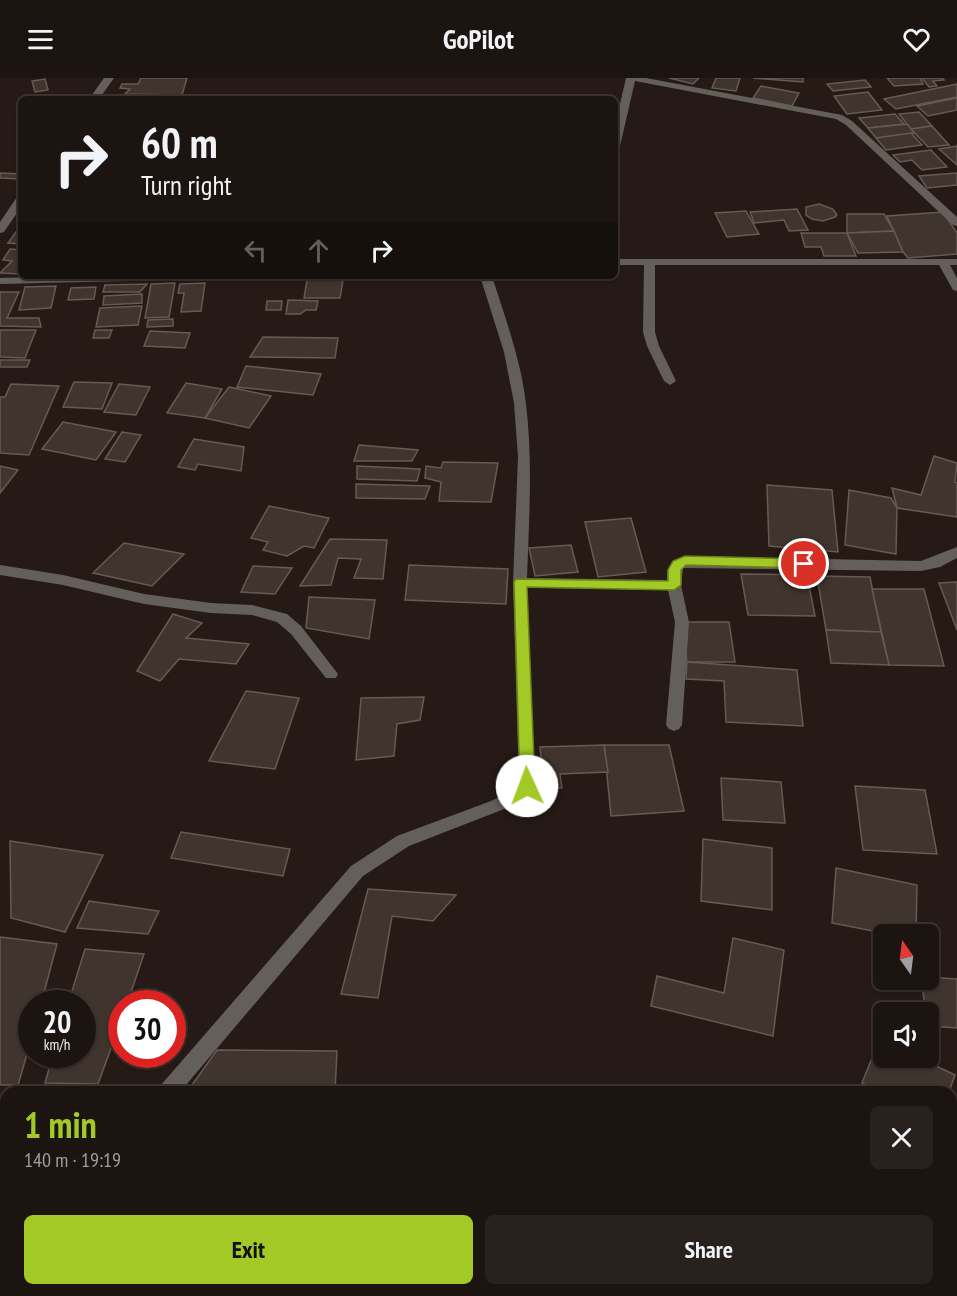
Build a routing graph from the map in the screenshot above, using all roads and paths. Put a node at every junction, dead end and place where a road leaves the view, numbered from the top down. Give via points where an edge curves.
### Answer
1 (109, 78) edge
2 (631, 78) edge
3 (96, 96) edge
4 (618, 133) edge
5 (18, 203) edge
6 (12, 210) junction
7 (0, 214) edge
8 (957, 223) edge
9 (0, 230) edge
10 (618, 262) edge
11 (650, 262) junction
12 (957, 262) edge
13 (944, 263) junction
14 (86, 279) edge
15 (487, 279) edge
16 (0, 281) edge
17 (957, 288) edge
18 (670, 381) dead end
19 (957, 552) edge
20 (0, 570) edge
21 (520, 582) junction
22 (674, 585) junction
23 (331, 674) dead end
24 (674, 725) dead end
25 (173, 1086) edge

1 - 3 street
2 - 4 street
2 - 8 street via 839,117
5 - 6 street
6 - 7 street
6 - 9 street
10 - 11 street
11 - 13 street
11 - 18 street via 649,332
12 - 13 street
13 - 17 street
14 - 16 street
15 - 21 street via 510,352 520,403 524,457
19 - 22 street via 921,567 685,561 675,570
20 - 23 street via 144,599 252,610 282,618
21 - 22 street
21 - 25 street via 527,786 516,797 497,806 403,841 357,871
22 - 24 street via 681,622

